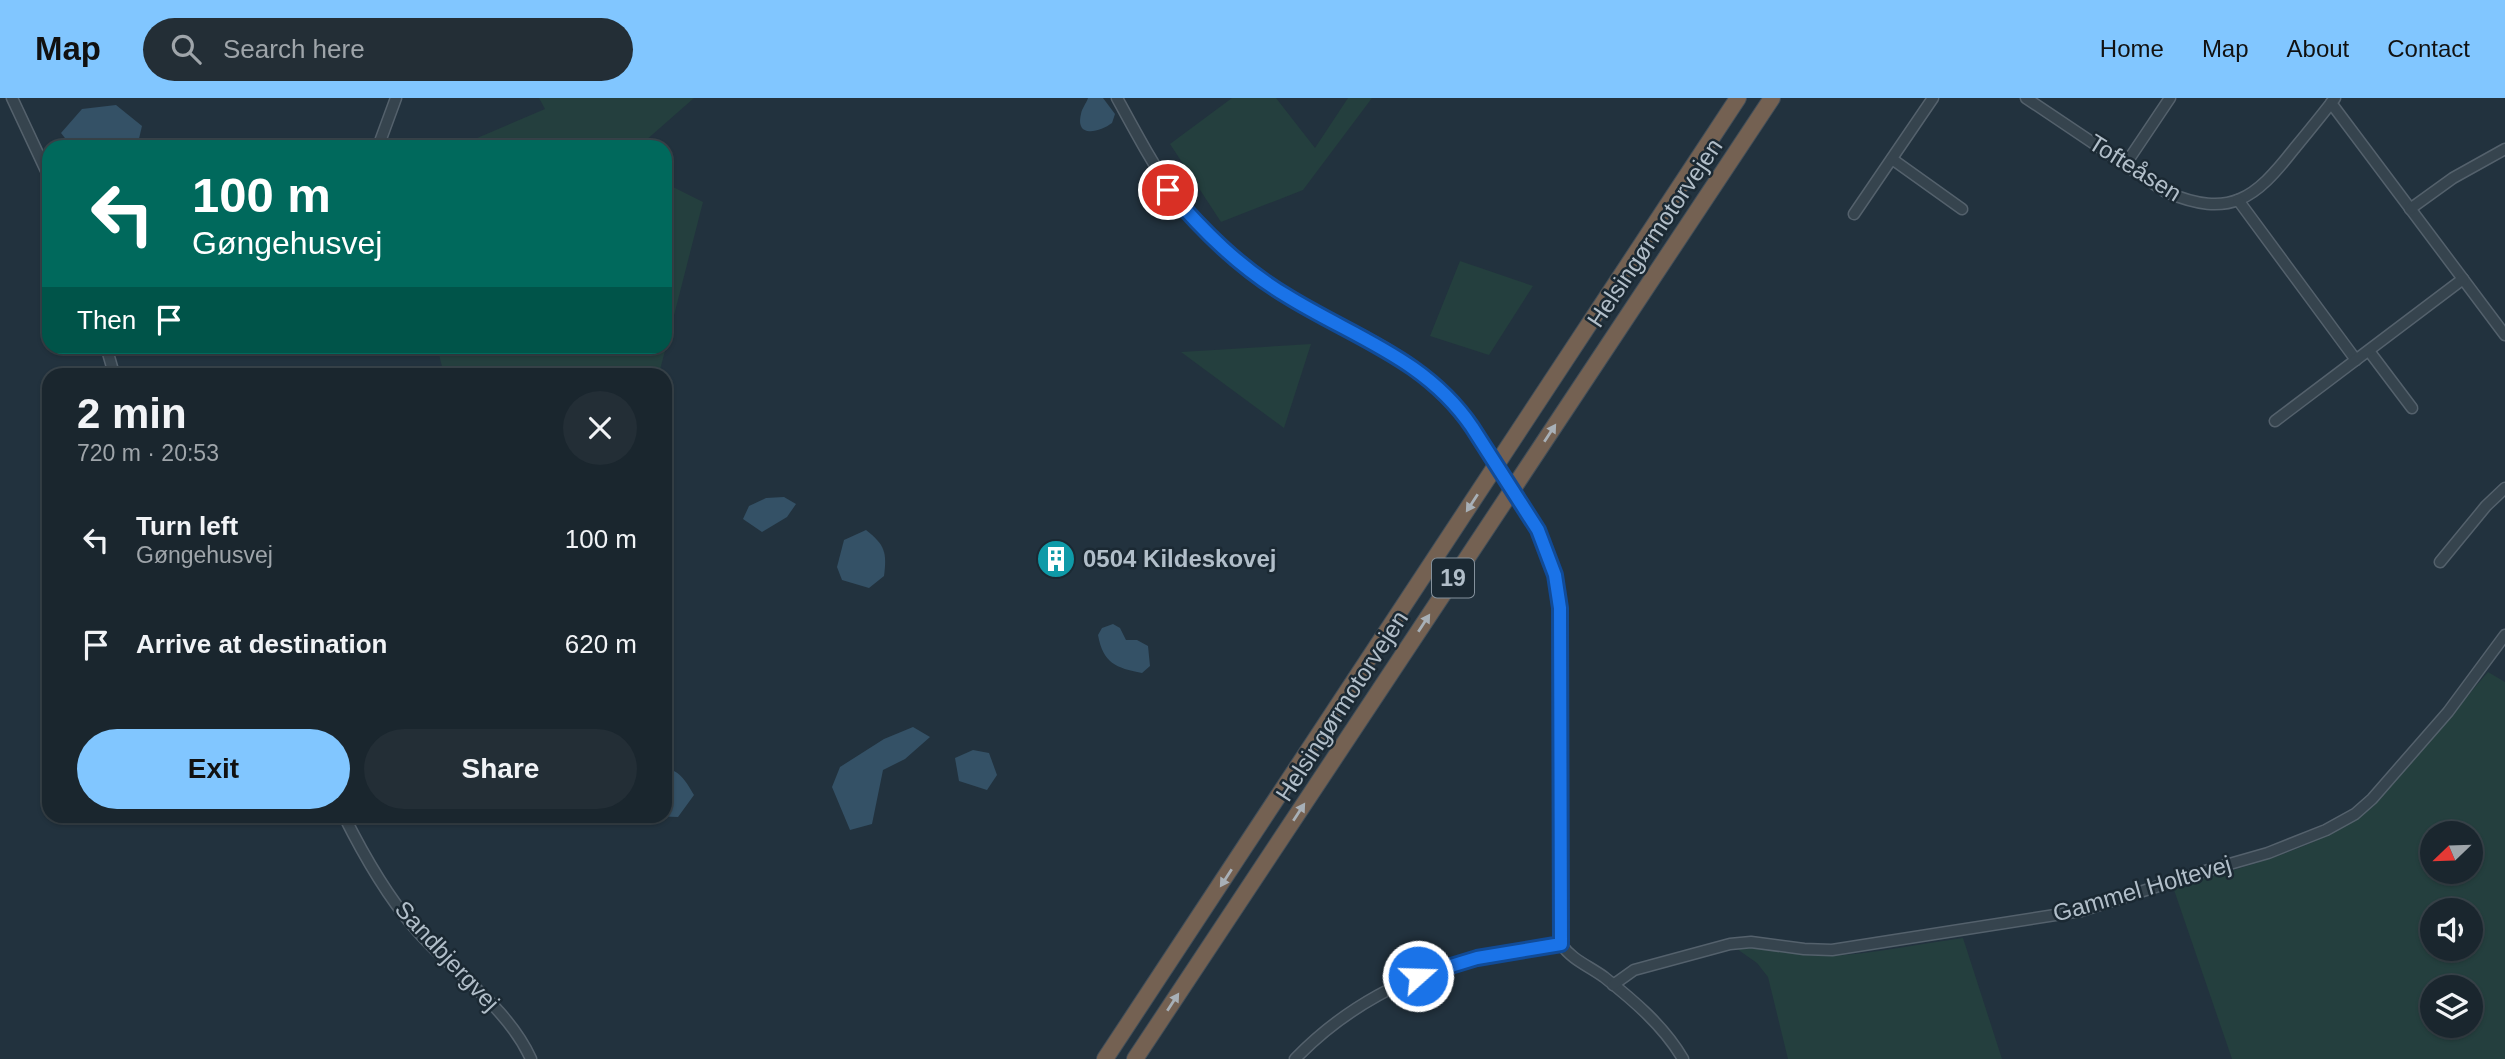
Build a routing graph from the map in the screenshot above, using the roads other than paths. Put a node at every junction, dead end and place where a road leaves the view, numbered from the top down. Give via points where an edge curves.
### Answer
1 (12, 98) edge
2 (396, 98) edge
3 (1117, 98) edge
4 (1738, 98) edge
5 (1772, 98) edge
6 (1933, 98) edge
7 (2026, 98) edge
8 (2170, 98) edge
9 (2333, 100) edge
10 (381, 140) edge
11 (2505, 149) edge
12 (1892, 159) junction
13 (42, 162) edge
14 (2124, 165) junction
15 (2238, 200) junction
16 (1962, 209) dead end
17 (2410, 209) junction
18 (1854, 215) dead end
19 (2463, 279) junction
20 (2505, 335) edge
21 (2369, 351) junction
22 (2356, 360) junction
23 (2412, 408) dead end
24 (2275, 421) dead end
25 (2505, 488) edge
26 (2440, 562) dead end
27 (2505, 635) edge
28 (348, 823) edge
29 (1561, 944) junction
30 (1613, 985) junction
31 (531, 1059) edge
32 (1105, 1059) edge
33 (1135, 1059) edge
34 (1295, 1059) edge
35 (1683, 1059) edge

1 - 13 street
2 - 10 street
3 - 29 street, bridge via 1168,190 1224,251 1286,296 1414,368 1463,414 1536,525 1553,566 1560,608
4 -> 32 highway, Helsingørmotorvejen / 19
33 -> 5 highway, Helsingørmotorvejen / 19
6 - 12 street
7 - 14 street, Tofteåsen
8 - 14 street
9 - 15 street, Tofteåsen via 2270,180
9 - 17 street
11 - 17 street
12 - 16 street
12 - 18 street
14 - 15 street, Tofteåsen via 2191,202
15 - 22 street
17 - 19 street
19 - 20 street
19 - 21 street
21 - 22 street
21 - 23 street
22 - 24 street
25 - 26 street
27 - 30 street, Gammel Holtevej via 2448,712 2372,799 2355,814 2310,837 2081,911 1832,950 1751,942 1711,947 1634,970
28 - 31 street, Sandbjergvej via 412,926 494,1006
29 - 30 street
29 - 34 street via 1437,968 1360,1005
30 - 35 street via 1671,1039

